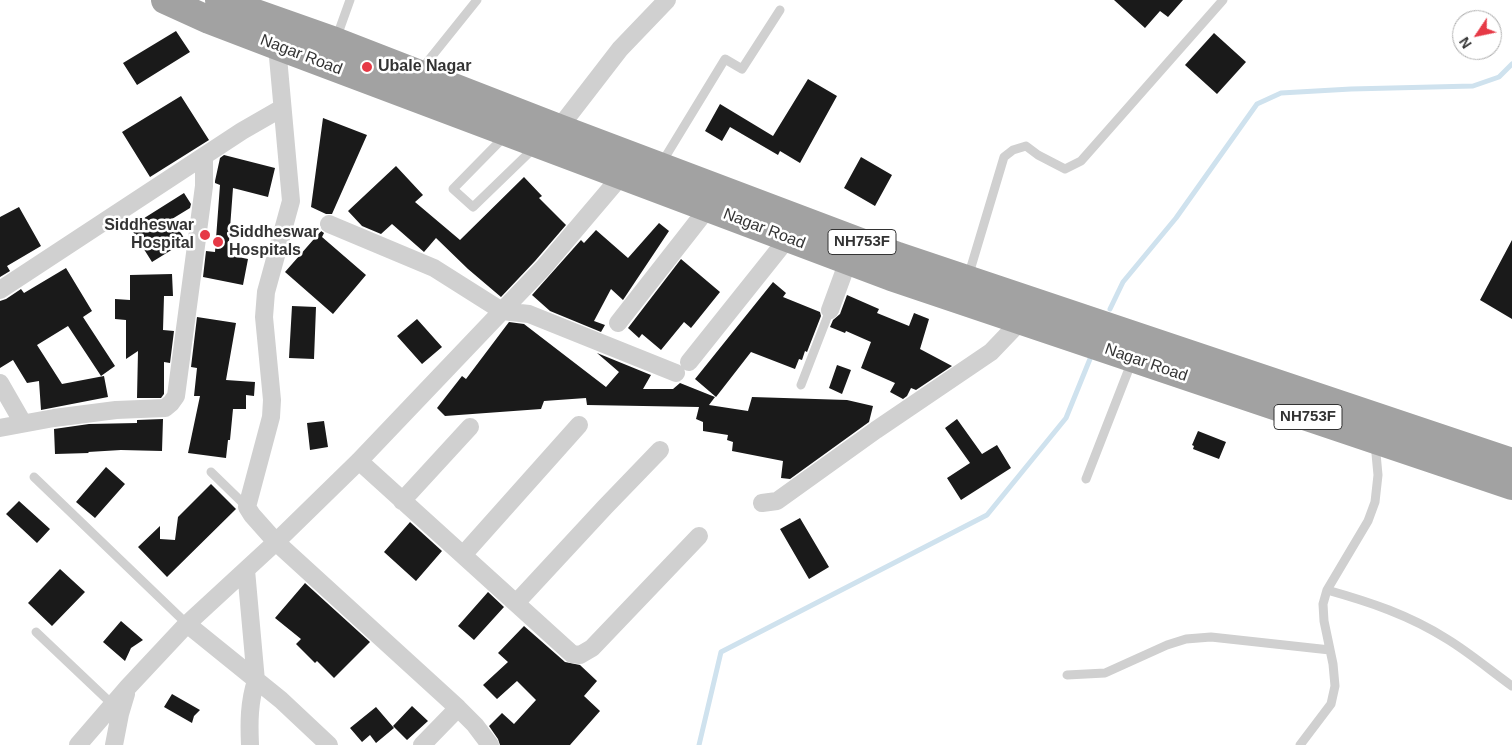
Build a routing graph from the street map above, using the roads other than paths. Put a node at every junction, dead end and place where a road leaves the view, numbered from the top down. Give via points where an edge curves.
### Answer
1 (165, 0) edge
2 (219, 0) edge
3 (350, 0) edge
4 (477, 0) edge
5 (667, 0) edge
6 (1223, 0) edge
7 (780, 10) dead end
8 (256, 16) edge
9 (335, 41) junction
10 (276, 46) junction
11 (418, 73) junction
12 (282, 108) junction
13 (508, 133) junction
14 (548, 136) junction
15 (204, 157) junction
16 (660, 166) junction
17 (622, 175) junction
18 (708, 208) junction
19 (329, 224) dead end
20 (788, 238) junction
21 (848, 261) junction
22 (967, 279) junction
23 (0, 290) edge
24 (830, 310) joint
25 (502, 311) junction
26 (1023, 322) junction
27 (618, 323) dead end
28 (1134, 359) junction
29 (689, 362) dead end
30 (676, 373) dead end
31 (0, 383) edge
32 (801, 385) dead end
33 (23, 423) junction
34 (579, 425) dead end
35 (470, 427) dead end
36 (0, 428) edge
37 (1374, 440) junction
38 (660, 450) dead end
39 (359, 461) junction
40 (1512, 462) edge
41 (211, 472) dead end
42 (34, 477) dead end
43 (1086, 478) dead end
44 (1512, 486) edge
45 (402, 501) junction
46 (762, 503) dead end
47 (248, 507) junction
48 (699, 536) dead end
49 (276, 542) junction
50 (463, 555) junction
51 (246, 570) junction
52 (1327, 590) junction
53 (516, 603) junction
54 (187, 624) junction
55 (36, 632) dead end
56 (1330, 650) junction
57 (1067, 676) dead end
58 (256, 681) junction
59 (1512, 686) edge
60 (128, 687) junction
61 (113, 705) junction
62 (458, 708) junction
63 (78, 745) edge
64 (114, 745) edge
65 (250, 745) edge
66 (329, 745) edge
67 (422, 745) edge
68 (490, 745) edge
69 (1300, 745) edge

1 - 8 highway, Nagar Road / NH753F via 209,20
2 - 8 highway, Nagar Road / NH753F
3 - 9 lane
4 - 11 lane
5 - 14 street via 620,49
6 - 22 lane via 1081,161 1065,168 1026,146 1012,150 1004,157
7 - 16 lane via 742,69 725,59
8 - 9 highway, Nagar Road / NH753F
8 - 10 highway, Nagar Road / NH753F
9 - 11 highway, Nagar Road / NH753F
10 - 12 street
10 - 13 highway, Nagar Road / NH753F
11 - 14 highway, Nagar Road / NH753F
12 - 15 street
12 - 47 street via 290,201 266,292 264,317 271,417
13 - 14 highway, Nagar Road / NH753F
13 - 14 lane via 453,189 474,207
14 - 16 highway, Nagar Road / NH753F
14 - 17 highway, Nagar Road / NH753F
15 - 23 street
15 - 33 street via 203,196 176,396 171,404 165,408 116,410
16 - 22 highway, Nagar Road / NH753F
17 - 18 highway, Nagar Road / NH753F
17 - 25 street
18 - 20 highway, Nagar Road / NH753F
18 - 27 street
19 - 25 street via 434,268
20 - 21 highway, Nagar Road / NH753F
20 - 29 street
21 - 24 street
21 - 26 highway, Nagar Road / NH753F
22 - 40 highway, Nagar Road / NH753F
24 - 32 lane
25 - 30 street via 529,314
25 - 39 street
26 - 28 highway, Nagar Road / NH753F
26 - 46 street via 991,352 777,500
28 - 37 highway, Nagar Road / NH753F
28 - 43 lane
31 - 33 street
33 - 36 street
34 - 50 street
35 - 45 street
37 - 44 highway, Nagar Road / NH753F
37 - 52 lane via 1378,475 1375,502 1368,521
38 - 53 street
39 - 45 street
39 - 49 street
41 - 47 lane
42 - 54 lane
45 - 50 street
47 - 49 street
48 - 53 street via 592,648 580,655 572,654
49 - 51 street
49 - 62 street
50 - 53 street
51 - 54 street
51 - 58 street
52 - 56 lane via 1323,612
52 - 59 lane via 1376,604 1406,617 1447,639
54 - 58 street
54 - 60 street
55 - 61 lane
56 - 57 lane via 1211,637 1186,639 1105,673
56 - 69 lane via 1335,686 1331,704
58 - 65 street via 249,718
58 - 66 street
60 - 61 street
60 - 64 street
61 - 63 street
62 - 67 street
62 - 68 street

